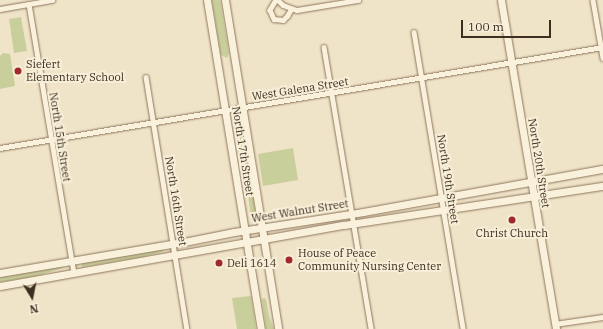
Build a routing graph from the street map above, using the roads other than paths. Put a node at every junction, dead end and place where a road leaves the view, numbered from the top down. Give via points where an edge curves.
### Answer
1 (52, 0) edge
2 (207, 0) edge
3 (225, 0) edge
4 (277, 0) edge
5 (358, 0) edge
6 (501, 0) edge
7 (593, 0) edge
8 (29, 4) junction
9 (0, 9) edge
10 (290, 9) junction
11 (414, 32) dead end
12 (324, 47) dead end
13 (602, 47) edge
14 (603, 58) edge
15 (513, 62) junction
16 (146, 77) dead end
17 (422, 78) junction
18 (332, 93) junction
19 (243, 107) junction
20 (225, 110) junction
21 (153, 122) junction
22 (51, 139) junction
23 (0, 148) edge
24 (603, 169) edge
25 (531, 183) junction
26 (603, 186) edge
27 (534, 196) junction
28 (442, 198) junction
29 (444, 210) junction
30 (352, 214) junction
31 (354, 224) junction
32 (262, 228) junction
33 (245, 231) junction
34 (264, 239) junction
35 (246, 242) junction
36 (174, 244) junction
37 (175, 254) junction
38 (72, 261) junction
39 (74, 272) junction
40 (0, 273) edge
41 (0, 286) edge
42 (603, 317) edge
43 (555, 327) edge
44 (187, 329) edge
45 (261, 329) edge
46 (278, 329) edge
47 (371, 329) edge
48 (463, 329) edge

1 - 8 street
2 - 20 main road, North 17th Street
3 - 19 main road, North 17th Street
4 - 10 street
4 - 10 street via 270,10 274,19 283,20
5 - 10 street
6 - 15 main road, North 20th Street
7 - 13 street
8 - 9 street
8 - 22 street, North 15th Street
11 - 17 street, North 19th Street
12 - 18 street
13 - 14 street
13 - 15 street, West Galena Street
15 - 17 street, West Galena Street
15 - 25 main road, North 20th Street
16 - 21 street, North 16th Street
17 - 18 street, West Galena Street
17 - 28 street, North 19th Street
18 - 19 street, West Galena Street
18 - 30 street
19 - 20 street, West Galena Street
19 - 32 main road, North 17th Street
20 - 21 street, West Galena Street
20 - 33 main road, North 17th Street
21 - 22 street, West Galena Street
21 - 36 street, North 16th Street
22 - 23 street, West Galena Street
22 - 38 street, North 15th Street
24 - 25 main road, West Walnut Street
25 - 27 main road, North 20th Street
25 - 28 main road, West Walnut Street
26 - 27 main road, West Walnut Street
27 - 29 main road, West Walnut Street
27 - 43 main road, North 20th Street
28 - 29 street, North 19th Street
28 - 30 main road, West Walnut Street
29 - 31 main road, West Walnut Street
29 - 48 street, North 19th Street
30 - 31 street
30 - 32 main road, West Walnut Street
31 - 34 main road, West Walnut Street
31 - 47 street
32 - 33 main road, West Walnut Street
32 - 34 main road, North 17th Street
33 - 35 main road, North 17th Street
33 - 36 main road, West Walnut Street
34 - 35 main road, West Walnut Street
34 - 46 main road, North 17th Street
35 - 37 main road, West Walnut Street
35 - 45 main road, North 17th Street
36 - 37 street, North 16th Street
36 - 38 main road, West Walnut Street
37 - 39 main road, West Walnut Street
37 - 44 street, North 16th Street
38 - 39 street, North 15th Street
38 - 40 main road, West Walnut Street
39 - 41 main road, West Walnut Street
42 - 43 street

